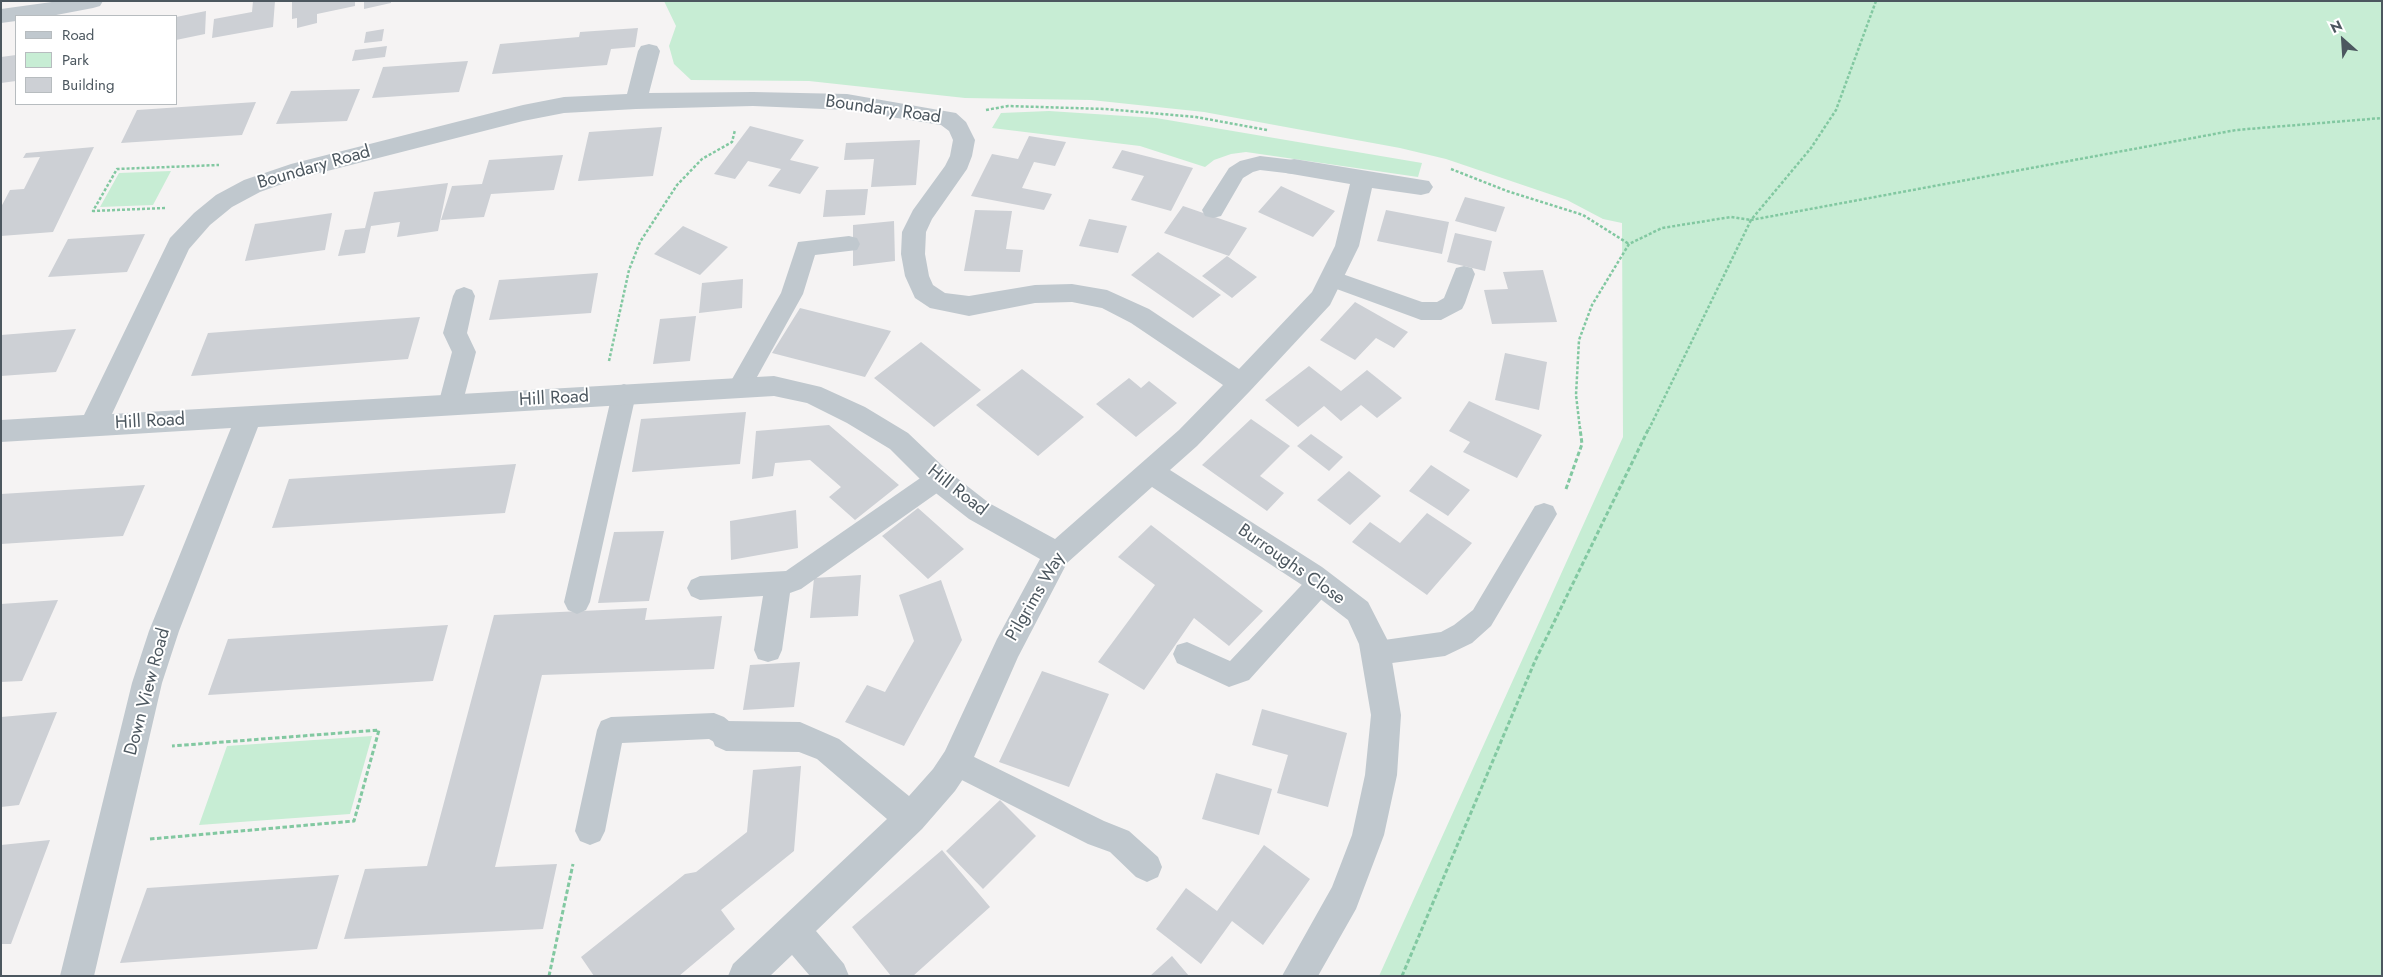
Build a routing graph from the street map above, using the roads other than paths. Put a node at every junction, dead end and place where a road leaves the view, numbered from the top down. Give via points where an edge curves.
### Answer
1 (93, 1) edge
2 (50, 6) edge
3 (1, 16) edge
4 (649, 51) dead end
5 (636, 101) junction
6 (1294, 167) joint
7 (1363, 177) junction
8 (1421, 187) dead end
9 (1213, 210) dead end
10 (849, 244) dead end
11 (1464, 274) dead end
12 (1331, 278) junction
13 (464, 296) dead end
14 (1241, 384) junction
15 (739, 388) junction
16 (613, 395) junction
17 (450, 405) junction
18 (249, 417) junction
19 (93, 425) junction
20 (1, 431) edge
21 (1151, 472) junction
22 (938, 479) junction
23 (1544, 514) road end
24 (1057, 554) junction
25 (1321, 582) junction
26 (778, 584) junction
27 (700, 588) dead end
28 (577, 602) dead end
29 (768, 650) dead end
30 (1376, 653) junction
31 (1187, 654) dead end
32 (726, 736) joint
33 (956, 762) junction
34 (911, 818) junction
35 (590, 831) road end
36 (1147, 867) dead end
37 (794, 931) junction
38 (77, 976) edge
39 (745, 976) edge
40 (832, 976) edge
41 (1299, 976) edge

1 - 2 street
2 - 3 street
4 - 5 street
5 - 14 street, Boundary Road via 745,99 847,102 948,118 958,127 964,140 955,168 921,216 914,232 913,254 924,291 939,301 968,306 1035,294 1072,293 1107,299 1140,316
5 - 19 street, Boundary Road via 564,105 523,113 292,172 252,186 218,206 179,244
6 - 7 street
6 - 9 lane via 1260,163 1247,166 1236,173
7 - 8 street
7 - 12 street, Pilgrims Way via 1348,246
10 - 15 lane via 806,248 792,294
11 - 12 lane via 1454,303 1441,311 1421,311
12 - 14 street, Pilgrims Way via 1321,298
13 - 17 lane via 455,333 464,352
14 - 21 street, Pilgrims Way
15 - 16 street, Hill Road
15 - 22 street, Hill Road via 774,386 812,394 899,440
16 - 17 street, Hill Road
16 - 28 lane
17 - 18 street, Hill Road
18 - 19 street, Hill Road
18 - 38 street, Down View Road via 164,631 147,683
19 - 20 street, Hill Road
21 - 24 street, Pilgrims Way
21 - 25 street, Burroughs Close
22 - 24 street, Hill Road via 980,511
22 - 26 lane via 792,581
23 - 30 lane via 1482,618 1464,634 1445,644
24 - 33 street, Pilgrims Way via 1006,649
25 - 30 street, Burroughs Close via 1358,611
25 - 31 lane via 1239,672 1229,674
26 - 27 lane
26 - 29 lane
30 - 41 street, Burroughs Close via 1386,715 1381,776 1368,836 1344,897
32 - 34 street via 800,737 828,749
32 - 35 lane via 714,726 611,730
33 - 34 street, Pilgrims Way
33 - 36 lane via 1098,834 1119,841
34 - 37 street, Pilgrims Way
37 - 39 street, Pilgrims Way
37 - 40 street

